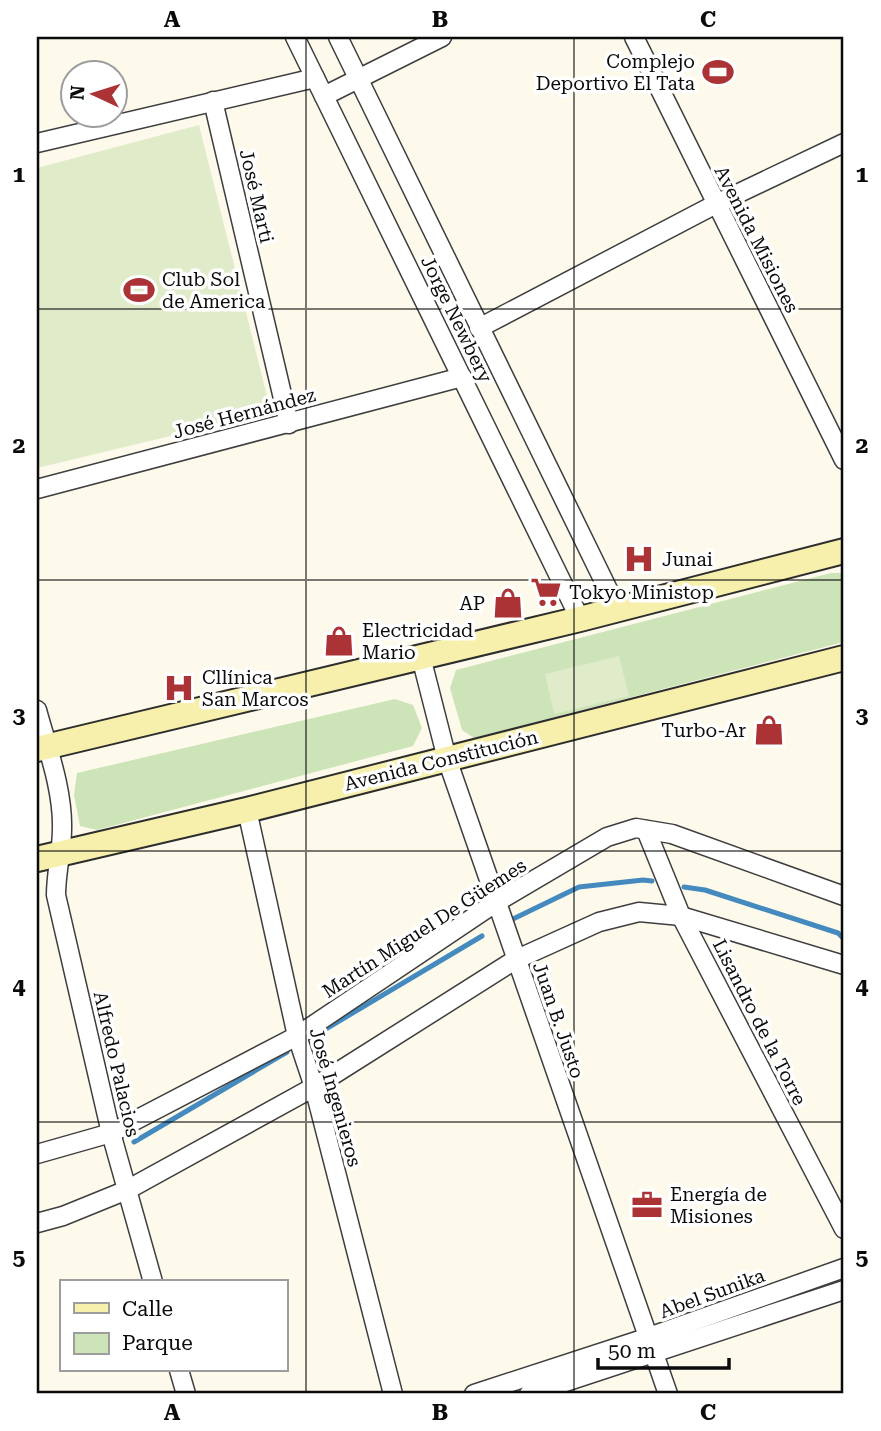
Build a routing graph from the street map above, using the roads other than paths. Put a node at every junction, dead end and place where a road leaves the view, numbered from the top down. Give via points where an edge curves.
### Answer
1 (295, 37) edge
2 (338, 37) edge
3 (442, 37) edge
4 (634, 37) edge
5 (315, 78) junction
6 (359, 78) junction
7 (324, 96) junction
8 (214, 101) junction
9 (37, 143) edge
10 (844, 143) edge
11 (716, 204) junction
12 (479, 328) junction
13 (462, 377) junction
14 (289, 424) junction
15 (844, 460) edge
16 (37, 489) edge
17 (844, 551) edge
18 (618, 610) junction
19 (580, 619) junction
20 (421, 657) junction
21 (844, 658) edge
22 (37, 710) edge
23 (42, 748) edge
24 (447, 759) junction
25 (247, 810) junction
26 (646, 830) junction
27 (48, 856) edge
28 (844, 896) edge
29 (495, 903) junction
30 (681, 915) junction
31 (515, 960) junction
32 (844, 965) edge
33 (297, 1037) junction
34 (314, 1087) junction
35 (111, 1133) junction
36 (37, 1154) edge
37 (127, 1189) junction
38 (37, 1223) edge
39 (844, 1229) edge
40 (844, 1268) edge
41 (152, 1280) edge
42 (844, 1290) edge
43 (652, 1345) junction
44 (179, 1372) edge
45 (186, 1394) edge
46 (393, 1394) edge
47 (474, 1394) edge
48 (529, 1394) edge
49 (668, 1394) edge

1 - 5 street, Jorge Newbery
2 - 6 street, Jorge Newbery
3 - 6 street
4 - 11 street, Avenida Misiones
5 - 7 street, Jorge Newbery
5 - 8 street
6 - 7 street
6 - 12 street, Jorge Newbery
7 - 13 street, Jorge Newbery
8 - 9 street
8 - 14 street, José Marti
10 - 11 street
11 - 12 street
11 - 15 street, Avenida Misiones
12 - 18 street, Jorge Newbery
13 - 14 street, José Hernández
13 - 19 street, Jorge Newbery
14 - 16 street, José Hernández
17 - 18 main road
18 - 19 main road
19 - 20 main road
20 - 23 main road
20 - 24 street, Juan B. Justo
21 - 24 main road, Avenida Constitución
22 - 23 street, Alfredo Palacios
23 - 27 street, Alfredo Palacios via 60,801 63,828
24 - 25 main road, Avenida Constitución
24 - 29 street, Juan B. Justo
25 - 27 main road, Avenida Constitución
25 - 33 street, José Ingenieros
26 - 28 street, Martín Miguel De Güemes via 672,834
26 - 29 street, Martín Miguel De Güemes via 636,828 607,837
26 - 30 street, Lisandro de la Torre
27 - 35 street, Alfredo Palacios via 56,874 56,895
29 - 31 street, Juan B. Justo
29 - 33 street, Martín Miguel De Güemes
30 - 31 street via 639,912 599,922
30 - 32 street
30 - 39 street, Lisandro de la Torre
31 - 34 street
31 - 43 street, Juan B. Justo
33 - 34 street, José Ingenieros
33 - 35 street, Martín Miguel De Güemes
34 - 37 street
34 - 46 street, José Ingenieros
35 - 36 street, Martín Miguel De Güemes
35 - 37 street, Alfredo Palacios
37 - 38 street
37 - 41 street, Alfredo Palacios
40 - 43 street, Abel Sunika
42 - 43 street, Abel Sunika
43 - 47 street, Abel Sunika
43 - 48 street, Abel Sunika
43 - 49 street, Juan B. Justo
44 - 45 street

